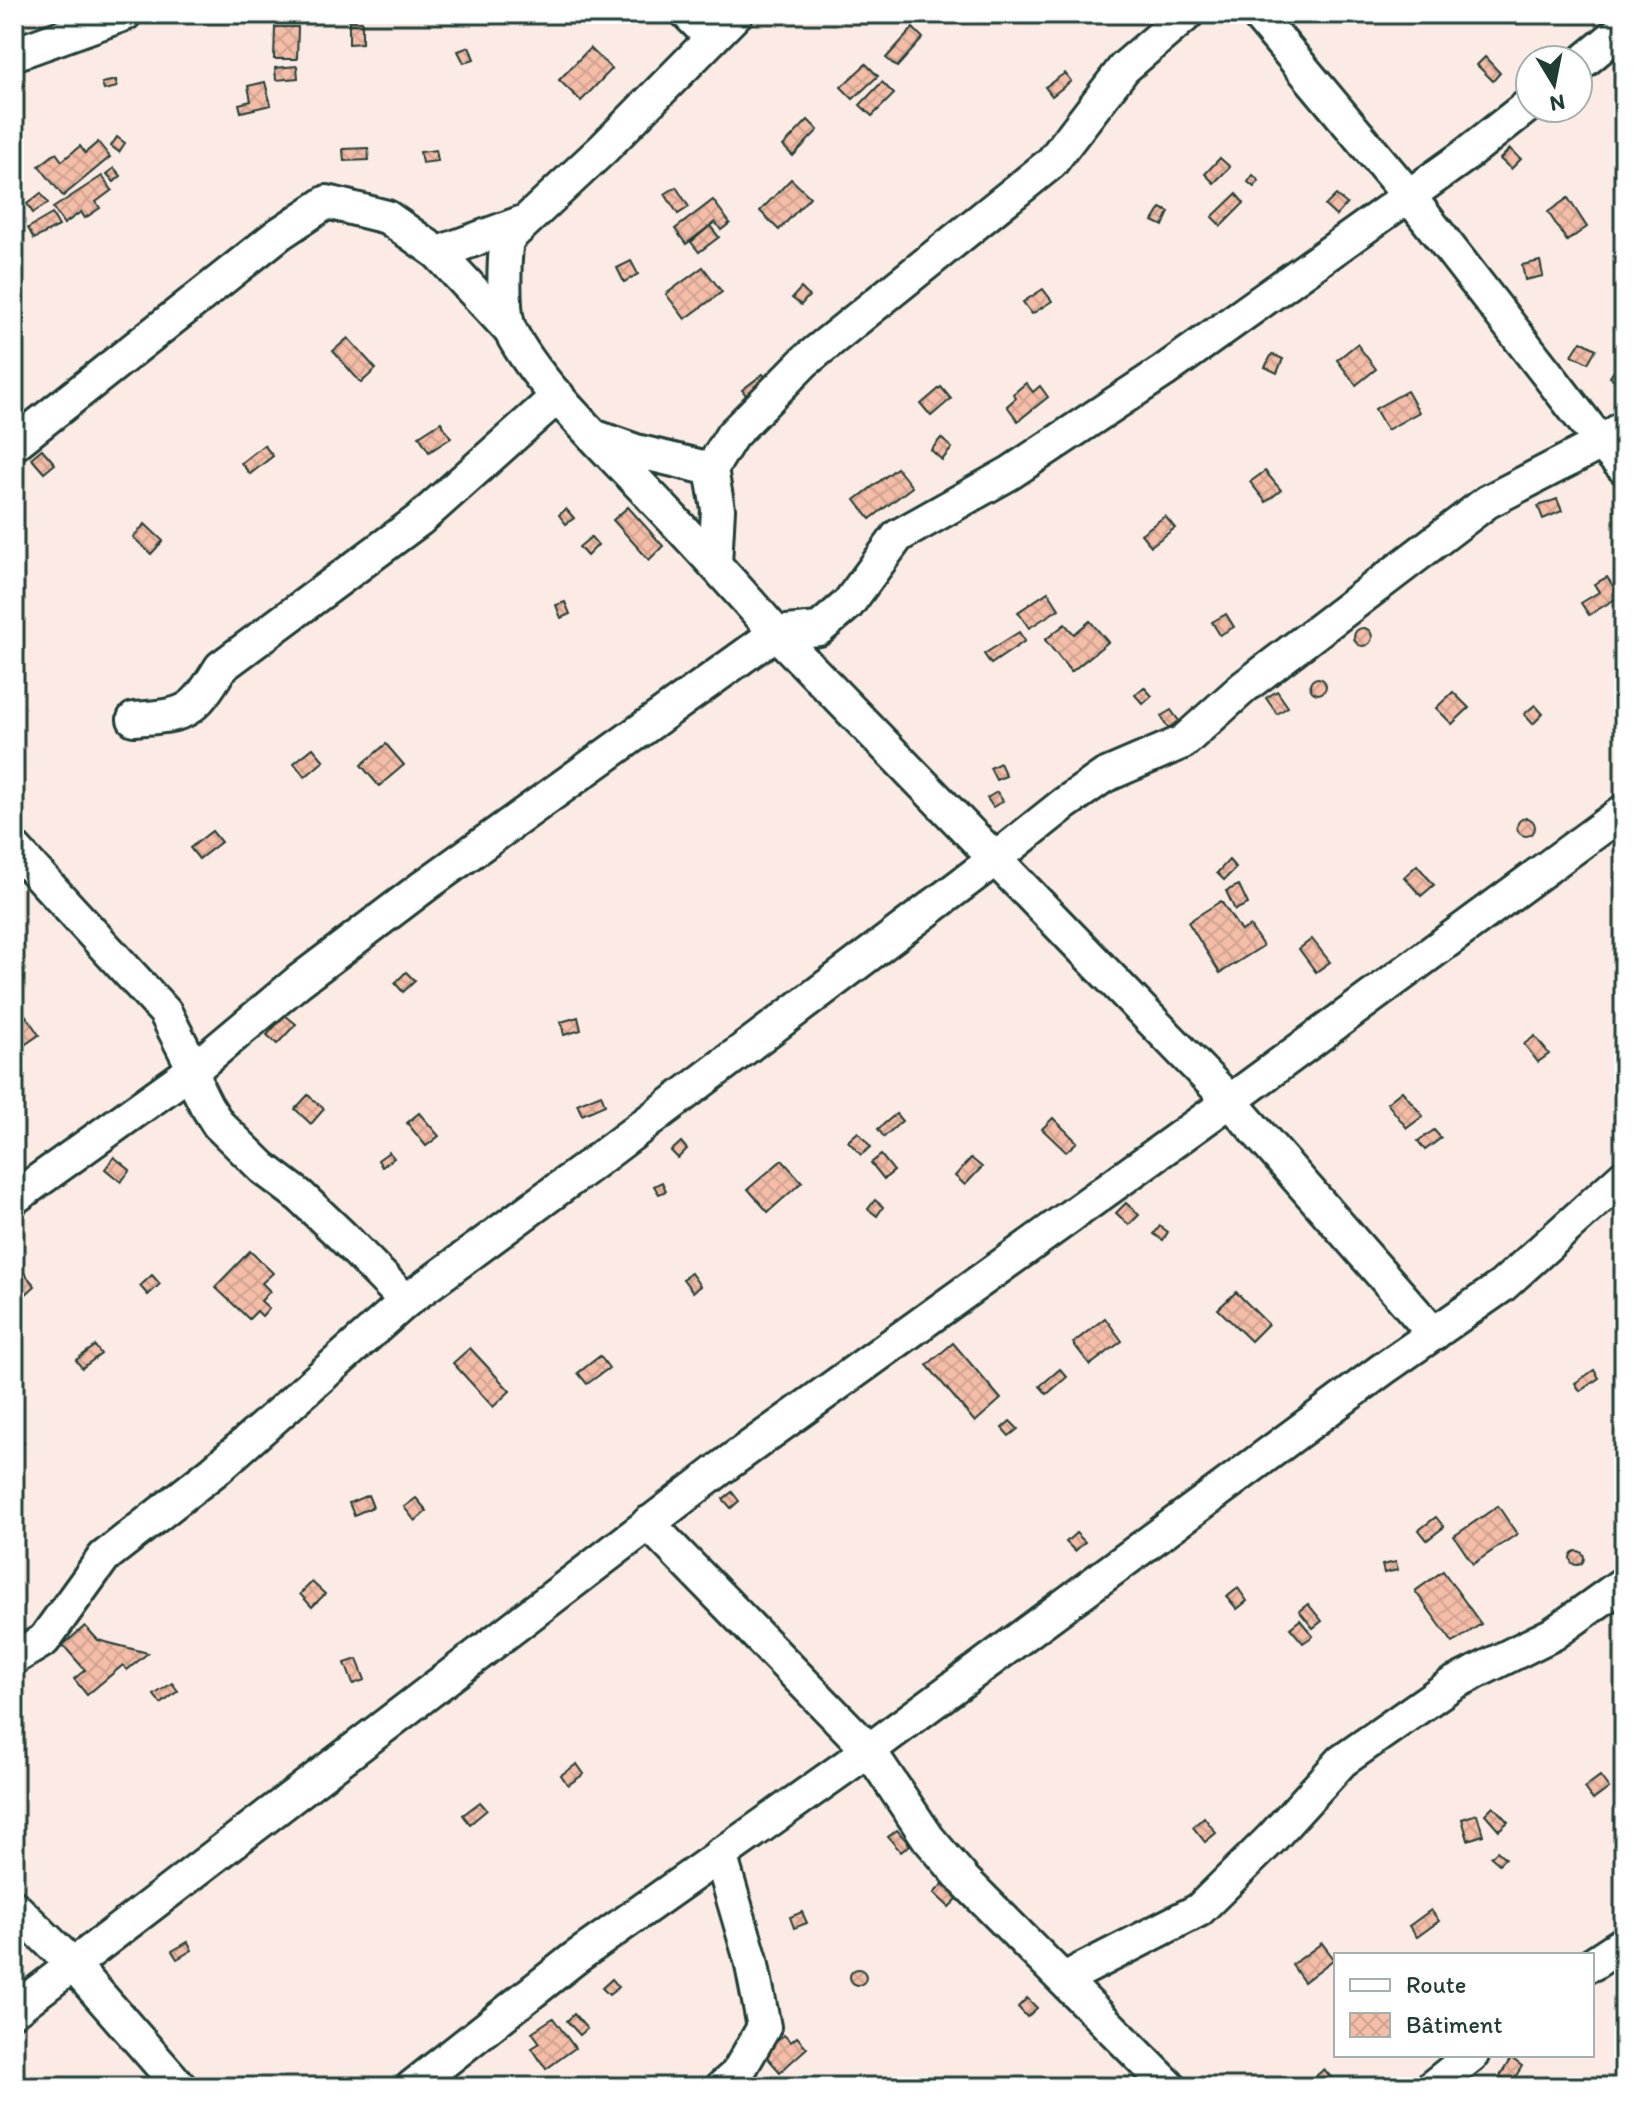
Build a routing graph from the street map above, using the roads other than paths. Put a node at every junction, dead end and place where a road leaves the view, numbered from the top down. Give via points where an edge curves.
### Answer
1 (125, 14) edge
2 (688, 14) edge
3 (736, 14) edge
4 (1187, 14) edge
5 (1257, 14) edge
6 (1624, 28) edge
7 (712, 38) junction
8 (1594, 53) edge
9 (14, 54) edge
10 (1514, 117) edge
11 (1409, 196) junction
12 (523, 222) junction
13 (438, 253) junction
14 (508, 328) junction
15 (558, 396) junction
16 (1612, 435) edge
17 (593, 436) junction
18 (14, 444) edge
19 (1624, 468) edge
20 (711, 469) junction
21 (715, 564) junction
22 (776, 633) junction
23 (134, 719) dead end
24 (1624, 811) edge
25 (14, 848) edge
26 (994, 860) junction
27 (194, 1069) junction
28 (1230, 1101) junction
29 (1624, 1176) edge
30 (14, 1198) edge
31 (406, 1301) junction
32 (1434, 1334) junction
33 (648, 1523) junction
34 (1624, 1583) edge
35 (14, 1658) edge
36 (869, 1750) junction
37 (720, 1854) junction
38 (14, 1907) edge
39 (1624, 1943) edge
40 (1594, 1963) edge
41 (73, 1965) junction
42 (1064, 1979) junction
43 (14, 2010) edge
44 (1470, 2057) edge
45 (180, 2087) edge
46 (412, 2087) edge
47 (722, 2087) edge
48 (1170, 2087) edge
49 (1432, 2087) edge

1 - 9 street
2 - 7 street
3 - 7 street
4 - 20 street via 1124,68 1051,163 805,361 732,435
5 - 11 street
6 - 8 street
7 - 12 street
10 - 11 street
11 - 16 street
11 - 22 street via 1152,380 1010,473 898,536 848,604 819,629
12 - 13 street
12 - 14 street via 507,239
13 - 14 street
13 - 18 street via 387,217 327,202 267,243
14 - 15 street
15 - 17 street
15 - 23 street via 419,520 221,667 202,697 178,715
16 - 19 street
16 - 26 street via 1487,502 1244,687 1183,742 1104,776
17 - 20 street
17 - 21 street
20 - 21 street via 718,509
21 - 22 street
22 - 26 street
22 - 27 street via 427,884
24 - 28 street
25 - 27 street via 165,1012
26 - 28 street
26 - 31 street
27 - 30 street
27 - 31 street via 197,1087 218,1124
28 - 32 street
28 - 33 street
29 - 32 street via 1502,1286
31 - 35 street via 214,1471 104,1557 44,1640
32 - 36 street
33 - 36 street
33 - 41 street
34 - 42 street via 1553,1634 1452,1684 1342,1761 1199,1910
36 - 37 street
36 - 42 street via 928,1838
37 - 46 street via 575,1958
37 - 47 street via 764,2027 737,2074
38 - 41 street
39 - 40 street
41 - 43 street
41 - 45 street
42 - 48 street
44 - 49 street

